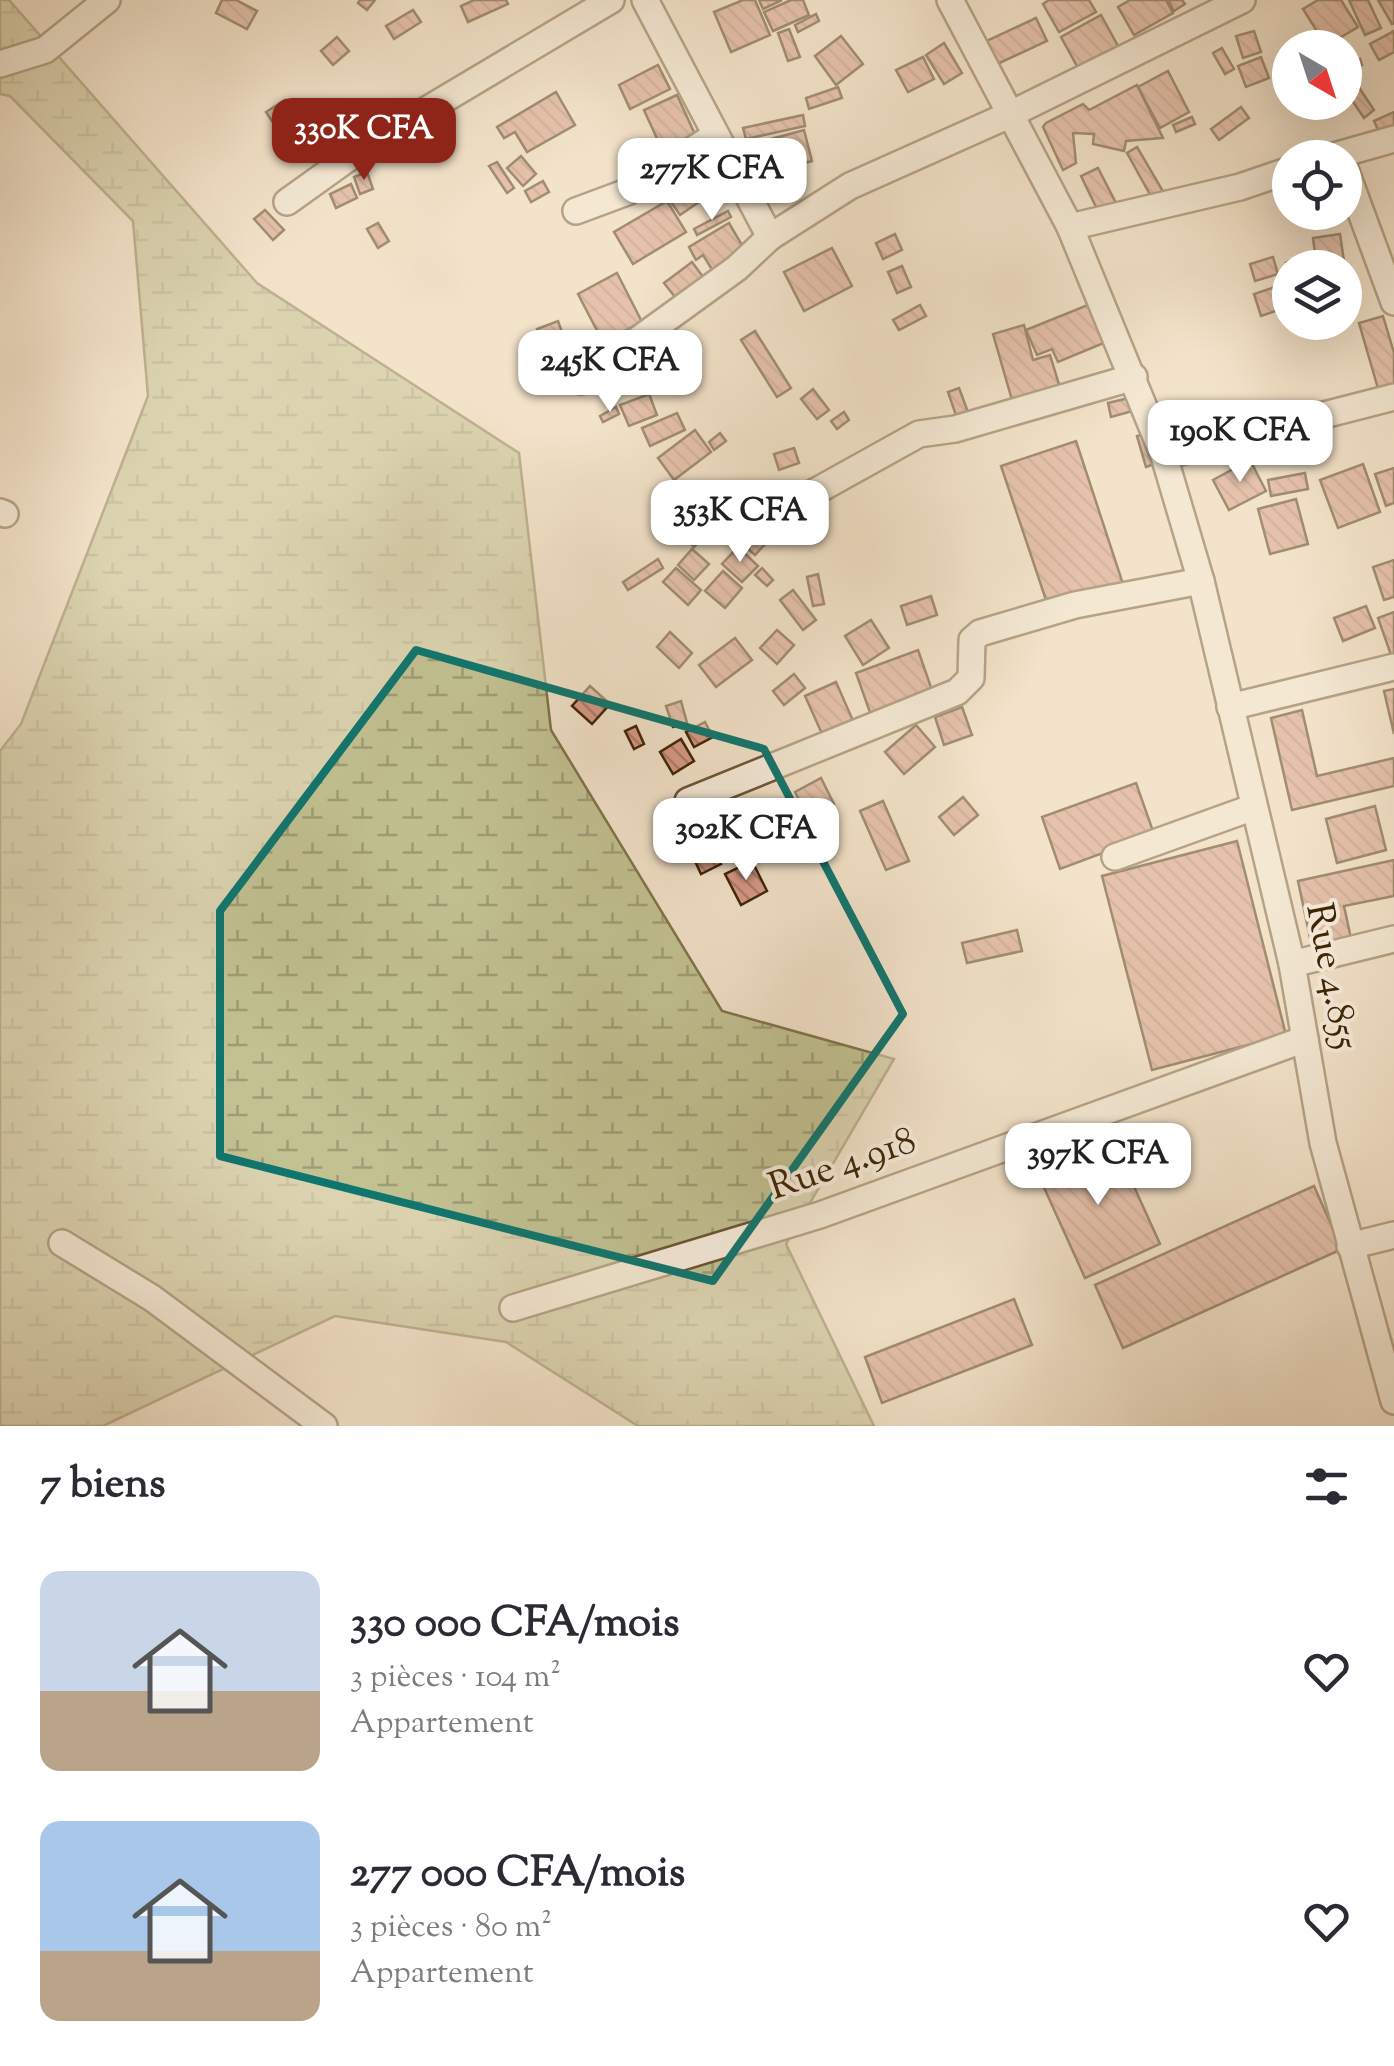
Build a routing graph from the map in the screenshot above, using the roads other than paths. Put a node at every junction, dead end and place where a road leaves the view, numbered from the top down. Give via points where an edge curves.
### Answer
1 (107, 0) edge
2 (611, 0) edge
3 (645, 0) edge
4 (950, 0) edge
5 (1242, 0) edge
6 (1202, 9) edge
7 (0, 64) edge
8 (1009, 115) junction
9 (716, 135) junction
10 (1394, 140) edge
11 (1362, 151) edge
12 (1272, 176) edge
13 (287, 202) dead end
14 (576, 211) dead end
15 (1362, 220) edge
16 (1070, 226) junction
17 (770, 237) junction
18 (1394, 302) edge
19 (1134, 377) junction
20 (581, 381) dead end
21 (1394, 397) edge
22 (1164, 456) junction
23 (794, 504) dead end
24 (1201, 580) junction
25 (1394, 667) edge
26 (1230, 708) junction
27 (688, 801) dead end
28 (1254, 807) junction
29 (1116, 857) dead end
30 (1394, 939) edge
31 (1292, 964) junction
32 (1304, 1039) junction
33 (1394, 1236) edge
34 (62, 1243) dead end
35 (1350, 1246) junction
36 (513, 1308) dead end
37 (1394, 1401) edge
38 (324, 1426) edge

1 - 7 street via 45,50
2 - 13 street via 330,168
3 - 9 street
4 - 8 street, Rue 4.855
5 - 6 street
6 - 8 street
8 - 16 street, Rue 4.855
8 - 17 street via 850,186
9 - 14 street via 627,192
9 - 17 street
10 - 11 street
12 - 16 street
15 - 18 street
16 - 19 street, Rue 4.855
17 - 20 street via 738,268
19 - 22 street, Rue 4.855
19 - 23 street via 919,434
21 - 22 street
22 - 24 street, Rue 4.855
24 - 26 street, Rue 4.855
24 - 27 street via 980,633 972,640 971,678 958,692
25 - 26 street
26 - 28 street, Rue 4.855
28 - 29 street
28 - 31 street, Rue 4.855
30 - 31 street
31 - 32 street, Rue 4.855
32 - 35 street, Rue 4.855
32 - 36 street, Rue 4.918 via 820,1214
33 - 35 street
34 - 38 street via 152,1298
35 - 37 street, Rue 4.855

